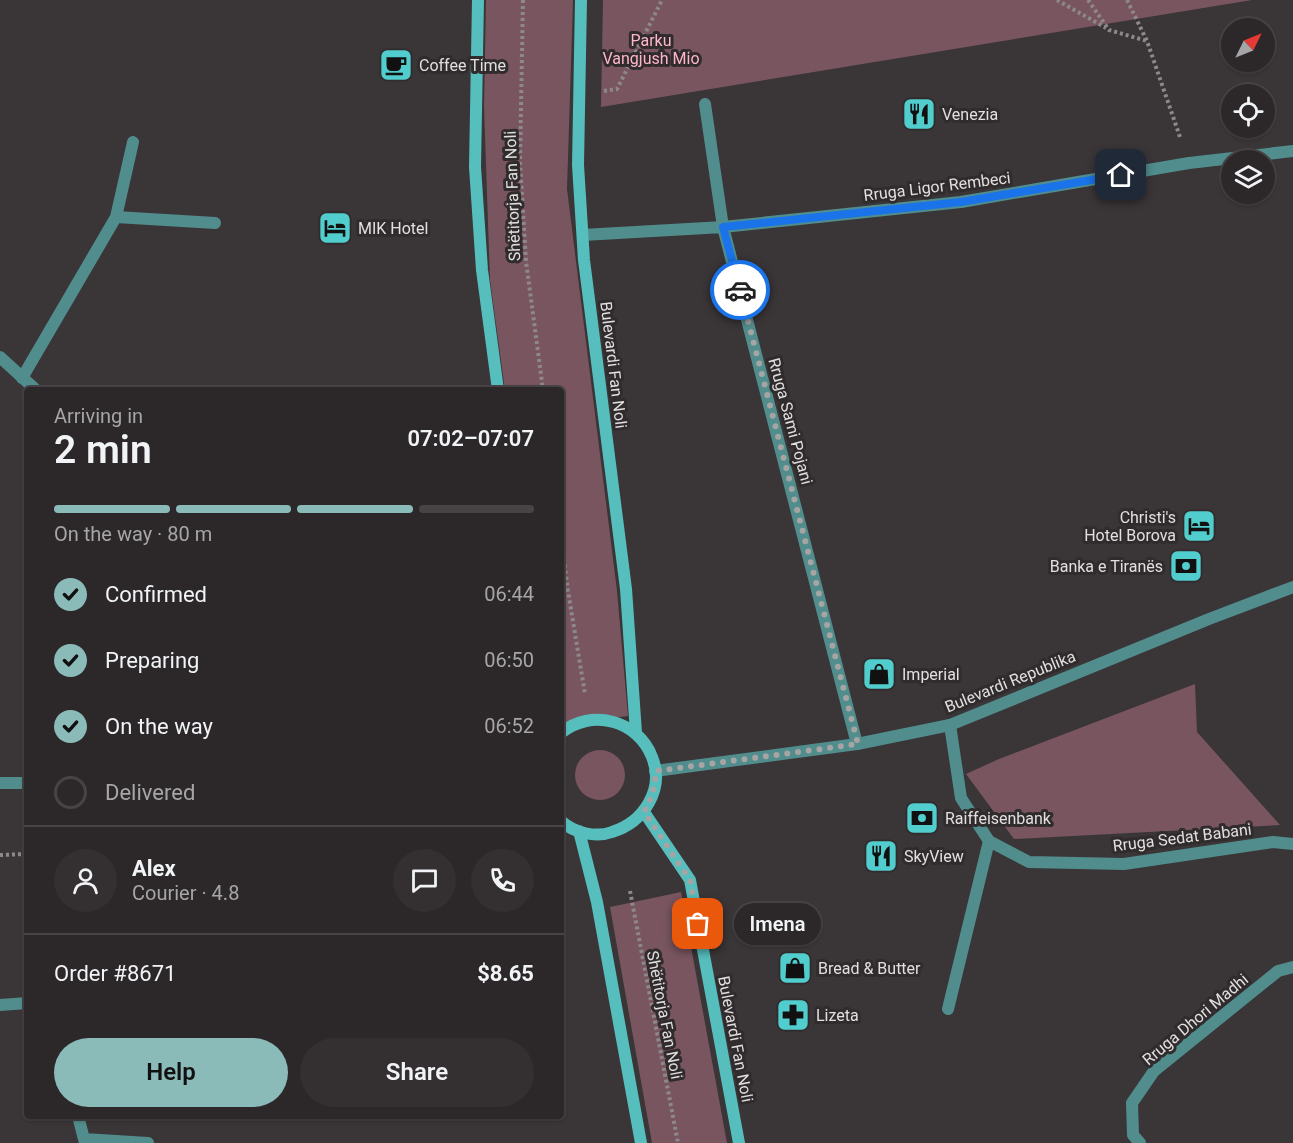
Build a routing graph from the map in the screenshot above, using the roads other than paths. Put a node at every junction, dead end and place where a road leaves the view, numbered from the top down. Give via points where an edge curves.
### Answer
1 (478, 0) edge
2 (581, 0) edge
3 (705, 104) dead end
4 (133, 142) dead end
5 (1293, 152) edge
6 (116, 217) junction
7 (216, 223) dead end
8 (723, 227) junction
9 (582, 235) junction
10 (0, 357) edge
11 (22, 378) junction
12 (32, 387) edge
13 (498, 387) edge
14 (1293, 586) edge
15 (950, 725) junction
16 (564, 730) edge
17 (636, 733) junction
18 (858, 744) junction
19 (656, 771) junction
20 (0, 783) edge
21 (24, 783) edge
22 (644, 812) junction
23 (564, 824) edge
24 (579, 831) junction
25 (989, 841) junction
26 (1293, 844) edge
27 (1293, 967) edge
28 (24, 1003) edge
29 (0, 1005) edge
30 (948, 1009) dead end
31 (79, 1119) edge
32 (85, 1141) edge
33 (148, 1143) edge
34 (641, 1143) edge
35 (739, 1143) edge
36 (1140, 1143) edge

1 - 13 main road via 475,167 482,270
2 - 9 main road, Bulevardi Fan Noli via 578,165
3 - 8 street, Rruga Sami Pojani
4 - 6 street
5 - 8 street, Rruga Ligor Rembeci via 1189,164 961,202
6 - 7 street
6 - 11 street
8 - 9 street, Rruga Ligor Rembeci
8 - 18 street, Rruga Sami Pojani
9 - 17 main road, Bulevardi Fan Noli via 626,589
10 - 11 street
11 - 12 street
14 - 15 street, Bulevardi Republika
15 - 18 street, Bulevardi Republika
15 - 25 street, Rruga Sedat Babani via 961,798
16 - 17 main road via 596,719 610,720
17 - 19 main road
18 - 19 street, Bulevardi Republika
19 - 22 main road via 651,799
20 - 21 street
22 - 24 main road via 621,830 607,834
22 - 35 main road, Bulevardi Fan Noli via 690,880
23 - 24 main road
24 - 34 main road via 597,902
25 - 26 street, Rruga Sedat Babani via 1029,862 1124,864 1273,842
25 - 30 street
27 - 36 street, Rruga Dhori Madhi via 1278,971 1154,1071 1132,1103 1132,1134
28 - 29 street
31 - 32 street
32 - 33 street

